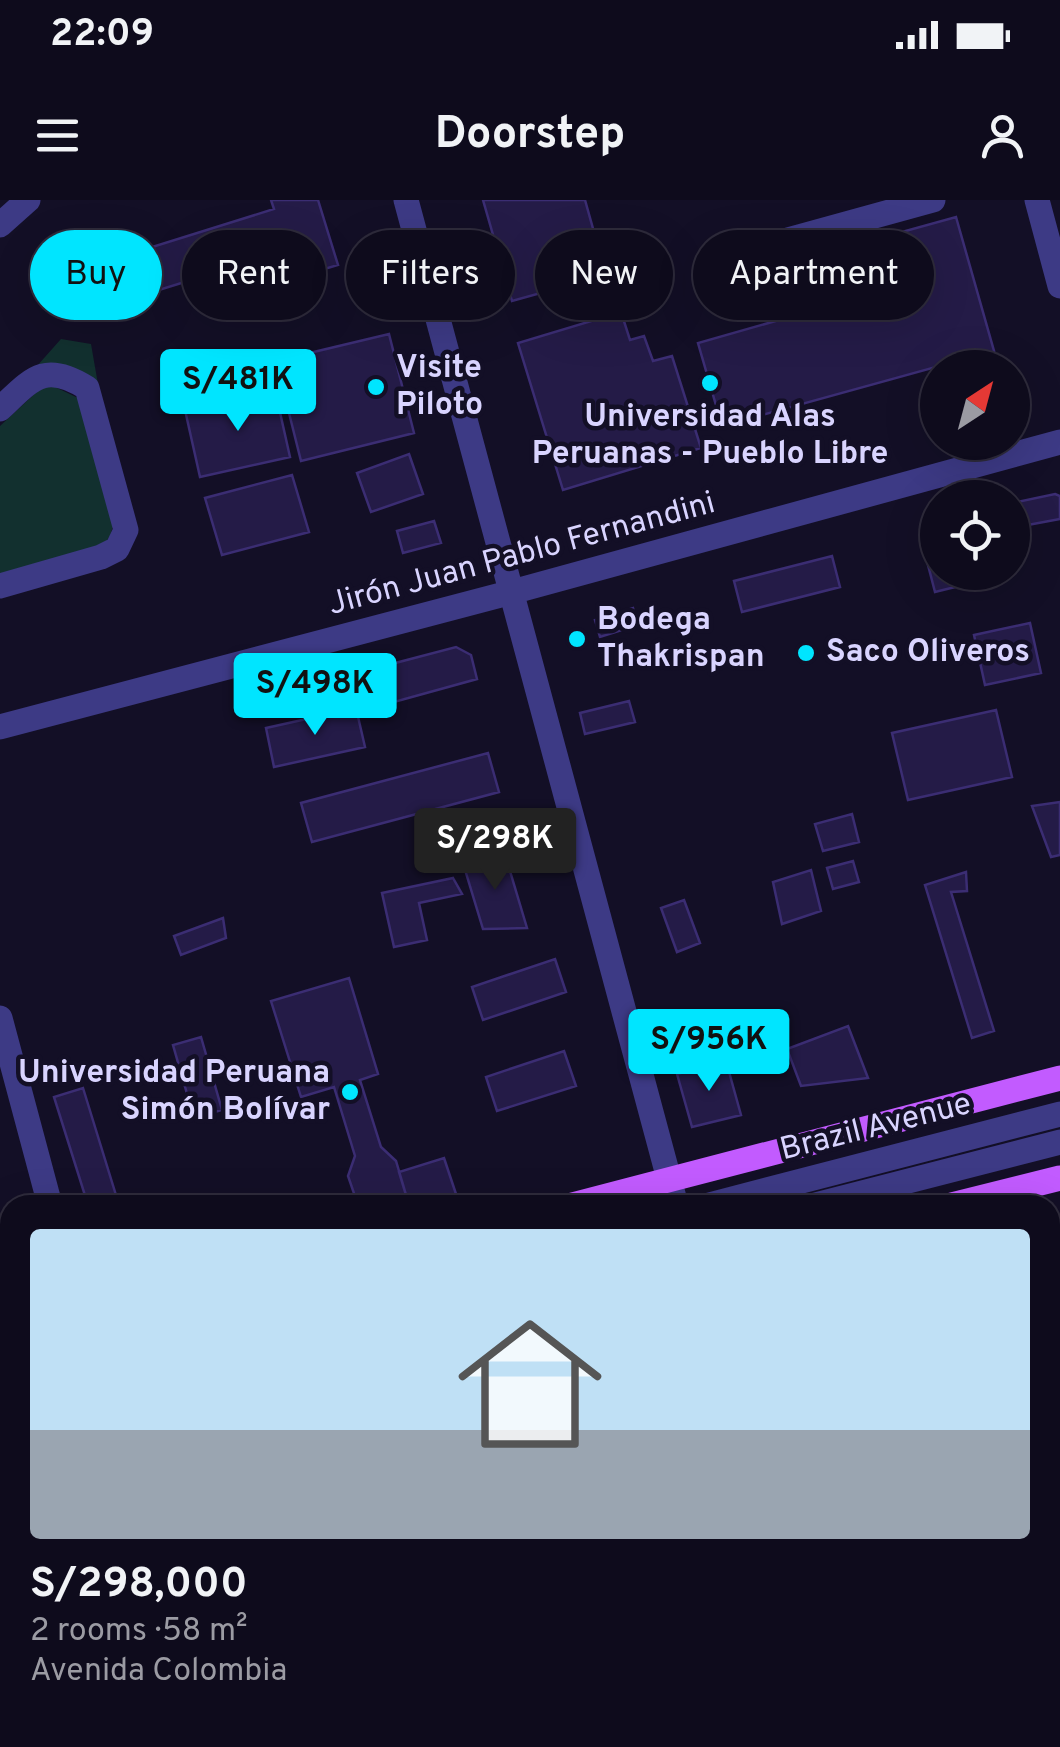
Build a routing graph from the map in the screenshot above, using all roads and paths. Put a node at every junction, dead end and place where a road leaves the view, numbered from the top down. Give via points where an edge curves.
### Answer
1 (28, 200) edge
2 (406, 200) edge
3 (933, 200) edge
4 (1037, 200) edge
5 (0, 224) edge
6 (821, 230) edge
7 (1060, 286) edge
8 (0, 409) edge
9 (1060, 442) edge
10 (0, 586) edge
11 (512, 592) junction
12 (0, 728) edge
13 (0, 1018) edge
14 (1060, 1078) edge
15 (1060, 1114) edge
16 (1060, 1142) edge
17 (1060, 1178) edge
18 (668, 1179) junction
19 (47, 1195) edge
20 (609, 1195) edge
21 (673, 1195) edge
22 (748, 1195) edge
23 (854, 1195) edge
24 (992, 1195) edge

1 - 5 street
2 - 11 street
3 - 6 street
4 - 7 street
8 - 10 street via 34,378 70,376 88,388 126,530 117,549 101,557
9 - 11 street, Jirón Juan Pablo Fernandini
11 - 12 street, Jirón Juan Pablo Fernandini
11 - 18 street
13 - 19 street
14 - 18 main road, Brazil Avenue
15 - 22 street, Brazil Avenue
16 - 23 street, Brazil Avenue
17 - 24 main road
18 - 20 main road, Brazil Avenue
18 - 21 street

